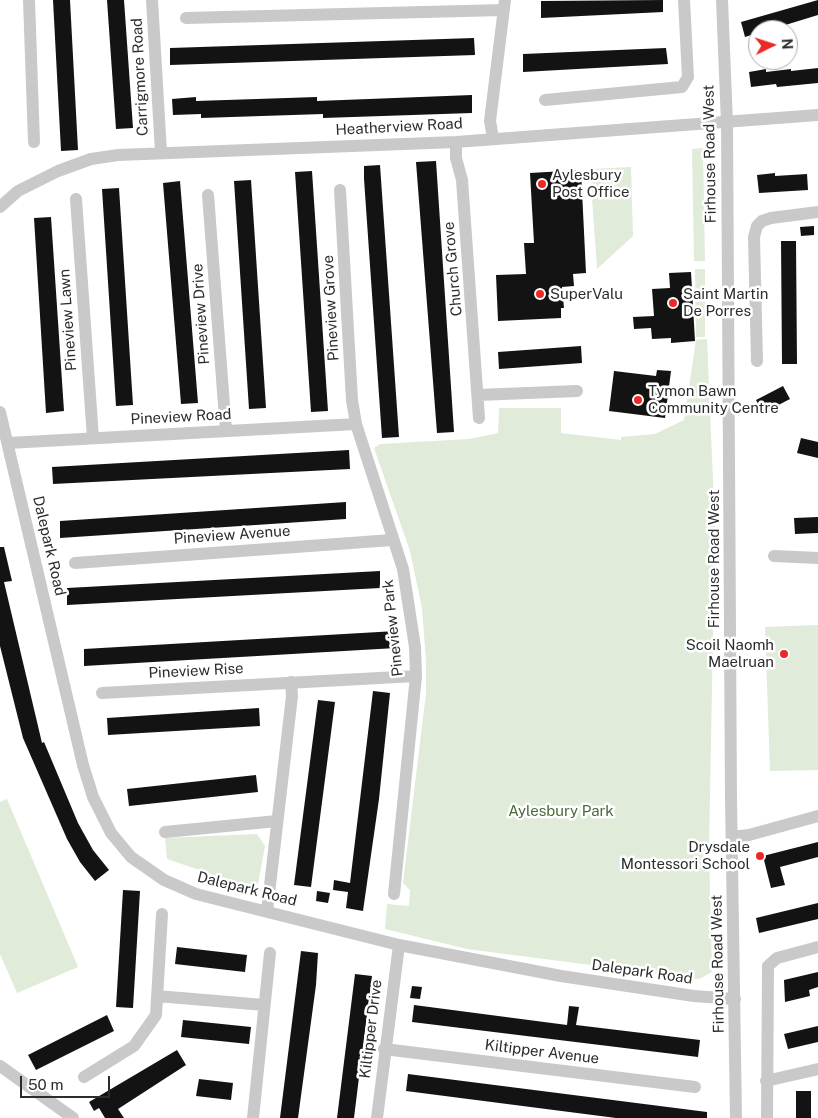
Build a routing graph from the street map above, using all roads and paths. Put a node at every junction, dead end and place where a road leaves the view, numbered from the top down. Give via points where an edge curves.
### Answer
1 (28, 0) edge
2 (152, 0) edge
3 (684, 0) edge
4 (722, 0) edge
5 (504, 5) edge
6 (186, 18) dead end
7 (545, 100) dead end
8 (818, 115) edge
9 (727, 123) junction
10 (493, 138) junction
11 (34, 142) dead end
12 (456, 142) junction
13 (161, 152) junction
14 (340, 190) dead end
15 (208, 195) dead end
16 (76, 199) dead end
17 (0, 208) edge
18 (818, 212) edge
19 (757, 361) dead end
20 (577, 391) dead end
21 (478, 395) junction
22 (0, 412) edge
23 (479, 418) dead end
24 (356, 424) junction
25 (226, 431) junction
26 (93, 438) junction
27 (8, 443) junction
28 (392, 540) junction
29 (774, 556) dead end
30 (818, 558) edge
31 (75, 563) dead end
32 (416, 676) junction
33 (291, 682) junction
34 (102, 693) dead end
35 (818, 816) edge
36 (277, 821) junction
37 (165, 832) dead end
38 (732, 837) junction
39 (394, 894) dead end
40 (267, 910) junction
41 (162, 914) dead end
42 (399, 945) junction
43 (818, 948) edge
44 (270, 953) dead end
45 (157, 996) junction
46 (735, 999) junction
47 (264, 1005) junction
48 (384, 1049) junction
49 (0, 1066) edge
50 (818, 1069) edge
51 (84, 1077) dead end
52 (766, 1081) junction
53 (695, 1087) dead end
54 (73, 1118) edge
55 (253, 1118) edge
56 (377, 1118) edge
57 (736, 1118) edge
58 (767, 1118) edge

1 - 11 street
2 - 13 street, Carrigmore Road
3 - 7 street via 688,77 682,87
4 - 9 street, Firhouse Road West
5 - 6 street
5 - 10 street via 490,121
8 - 9 street, Heatherview Road
9 - 10 street, Heatherview Road
9 - 38 street, Firhouse Road West
10 - 12 street, Heatherview Road
12 - 13 street, Heatherview Road
12 - 21 street, Church Grove via 463,193
13 - 17 street, Heatherview Road via 100,158 74,165 18,191
14 - 24 street, Pineview Grove
15 - 25 street, Pineview Drive
16 - 26 street, Pineview Lawn
18 - 19 street via 771,218 757,226 754,237
20 - 21 street
21 - 23 street, Church Grove
22 - 27 street, Dalepark Road
24 - 25 street, Pineview Road
24 - 28 street, Pineview Park
25 - 26 street, Pineview Road
26 - 27 street, Pineview Road
27 - 40 street, Dalepark Road via 83,764 93,797 111,833 131,857 180,888
28 - 31 street, Pineview Avenue
28 - 32 street, Pineview Park via 403,569 415,647
29 - 30 street
32 - 33 street, Pineview Rise
32 - 39 street, Pineview Park
33 - 34 street, Pineview Rise
33 - 36 street
35 - 38 street
36 - 37 street
36 - 40 street
38 - 46 street, Firhouse Road West
40 - 42 street, Dalepark Road
41 - 45 street
42 - 46 street, Dalepark Road via 561,976
42 - 48 street, Kiltipper Drive
43 - 52 street via 777,958 768,966
44 - 47 street
45 - 47 street
45 - 51 street via 156,1015 134,1046
46 - 57 street, Firhouse Road West
47 - 55 street
48 - 53 street, Kiltipper Avenue
48 - 56 street, Kiltipper Drive
49 - 54 street
50 - 52 street
52 - 58 street

